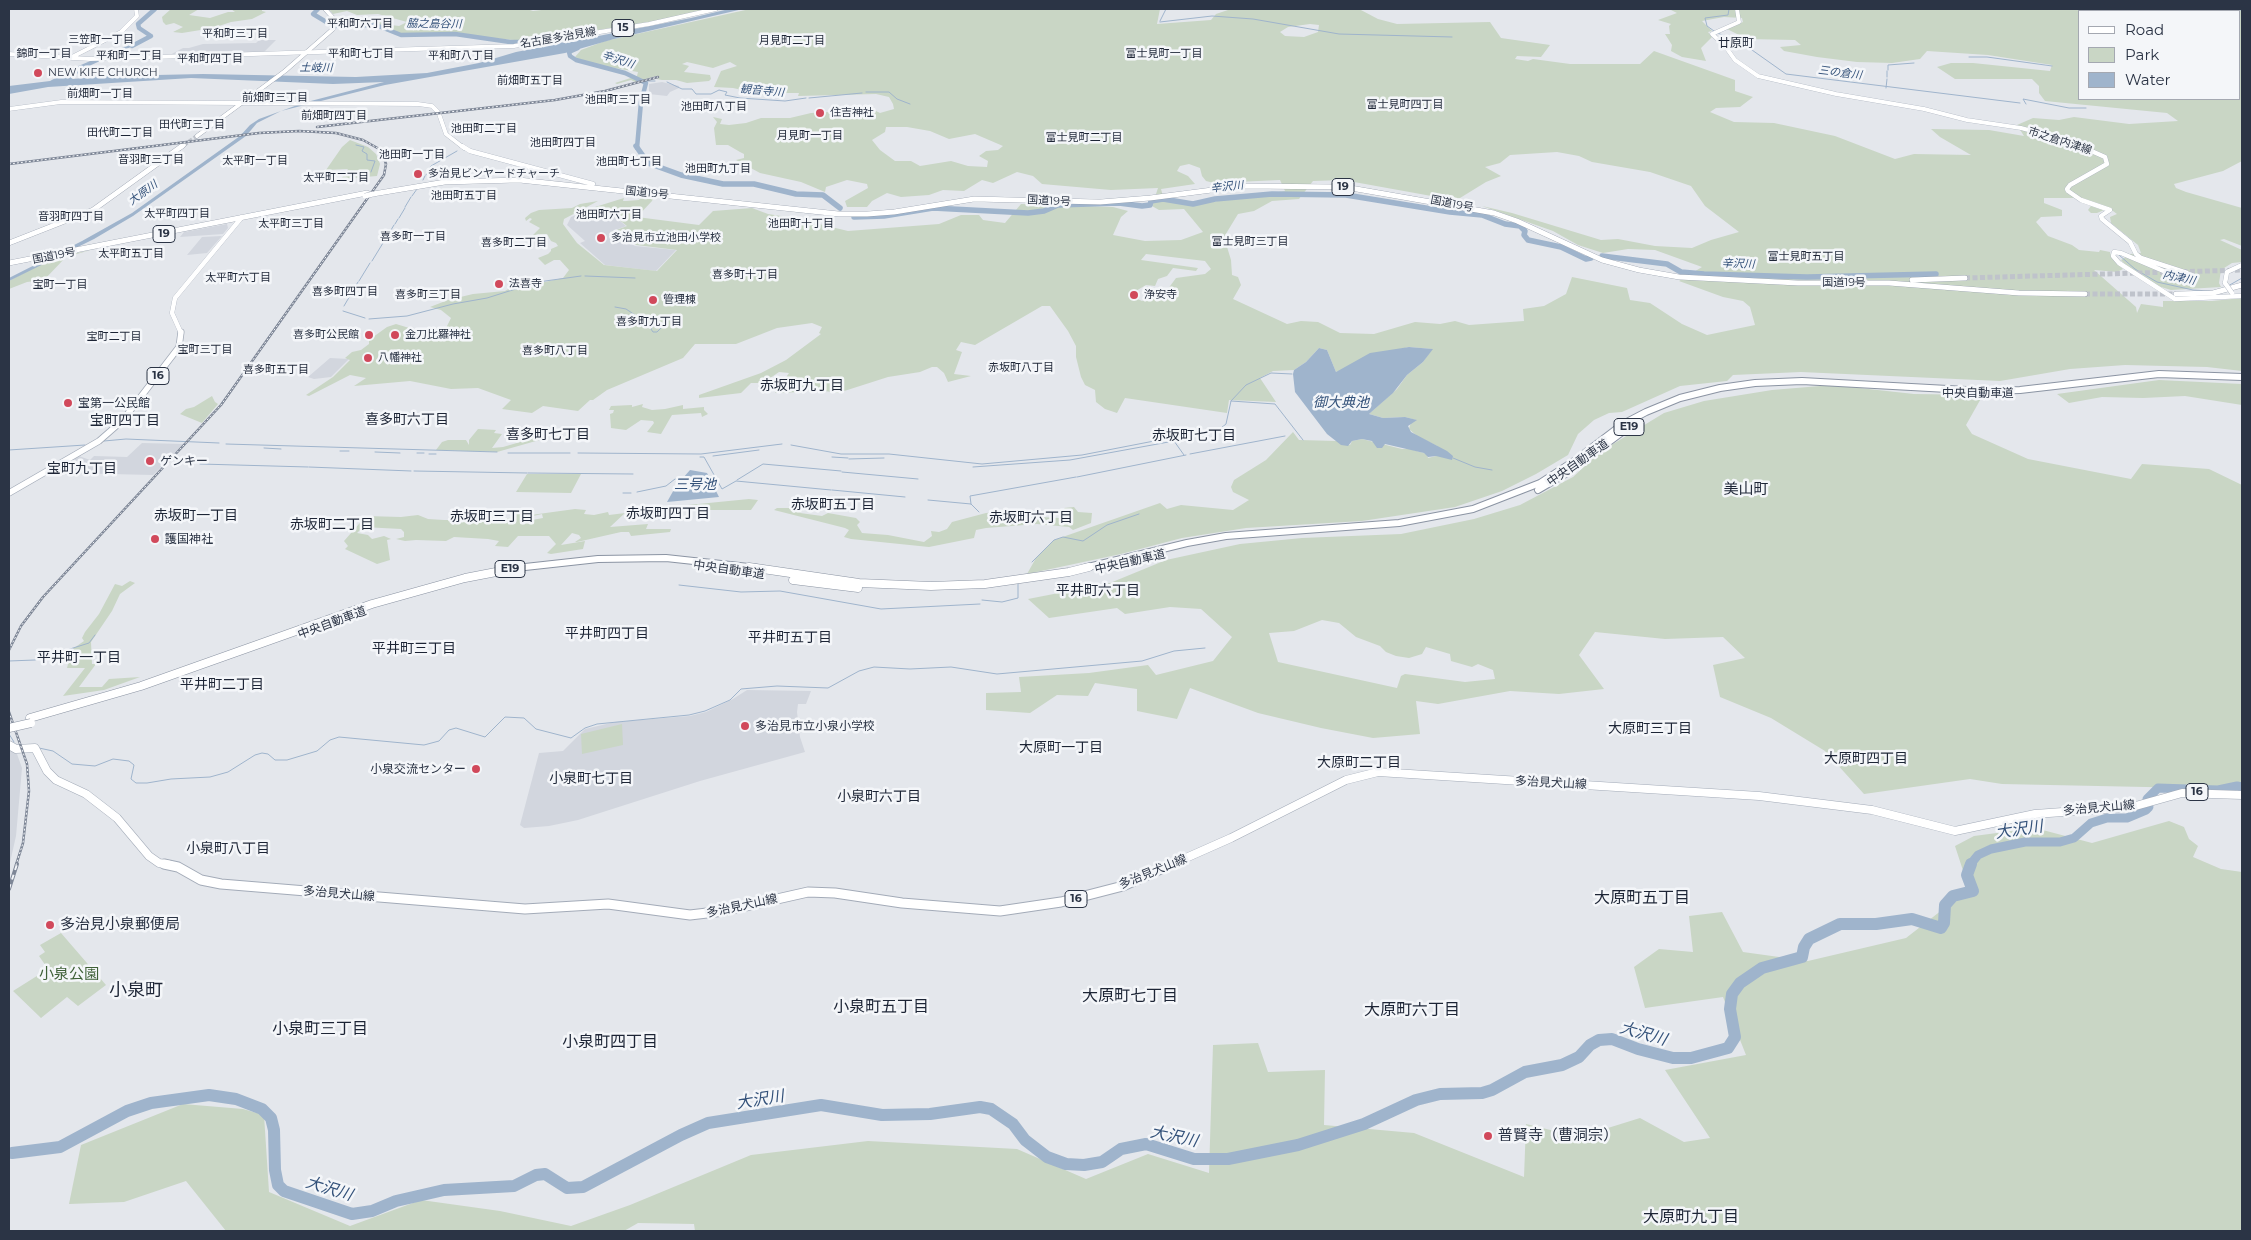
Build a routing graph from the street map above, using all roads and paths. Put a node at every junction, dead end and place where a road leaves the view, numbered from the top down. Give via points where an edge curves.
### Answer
1 (136, 9) edge
2 (326, 9) edge
3 (716, 9) edge
4 (1737, 9) edge
5 (306, 53) junction
6 (9, 54) edge
7 (70, 58) junction
8 (242, 103) junction
9 (9, 109) edge
10 (197, 136) tunnel mouth
11 (184, 145) tunnel mouth
12 (593, 184) junction
13 (374, 193) junction
14 (240, 219) junction
15 (9, 243) edge
16 (11, 263) edge
17 (2242, 265) edge
18 (1965, 278) tunnel mouth
19 (2241, 288) edge
20 (2085, 294) tunnel mouth
21 (2176, 294) tunnel mouth
22 (2237, 295) edge
23 (2242, 379) edge
24 (9, 493) edge
25 (31, 720) junction
26 (9, 723) edge
27 (9, 728) edge
28 (9, 746) edge
29 (2242, 795) edge

1 - 7 main road via 137,16 121,32
2 - 5 highway via 335,20 334,26
3 - 5 main road, 名古屋多治見線 / 15 via 655,23 524,45
4 - 22 main road, 市之倉内津線 via 1739,22 1712,34 1752,74 1836,94 2006,125 2060,138 2107,159 2107,164 2070,185 2068,191 2081,200 2110,210 2101,216 2102,219 2130,242 2141,258 2191,277 2172,275 2114,252 2113,256 2119,263 2175,299
5 - 7 main road, 名古屋多治見線 / 15
5 - 8 highway
6 - 7 main road, 名古屋多治見線 / 15
8 - 9 main road via 61,102
8 - 10 highway
8 - 12 main road via 432,106 439,113 446,134 470,151
11 - 15 highway via 99,207
12 - 13 highway, 国道19号 / 19 via 484,178 436,181
12 - 18 highway, 国道19号 / 19 via 859,212 887,211 972,197 1100,200 1241,184 1343,184 1487,209 1519,219 1604,258 1672,273 1825,282
13 - 14 highway, 国道19号 / 19, bridge
13 - 20 highway, 国道19号 / 19 via 445,182 519,180 867,214 974,199 1100,202 1250,186 1345,187 1494,213 1602,260 1679,277 1798,283 1889,283 2018,293
14 - 16 highway, 国道19号 / 19
14 - 24 main road, 16 via 175,298 172,313 181,333 179,347 142,399 99,440
17 - 22 main road, bridge via 2227,272 2225,283
19 - 21 highway via 2206,294
23 - 25 highway, 中央自動車道 / E19 via 2147,378 2003,394 1943,394 1823,385 1735,389 1686,400 1648,416 1546,486 1475,513 1384,529 1283,535 1208,544 1009,583 934,591 864,589 663,563 613,562 548,567 414,596 146,690
25 - 26 highway, 中央自動車道 / E19
25 - 27 highway, 中央自動車道 / E19, bridge
28 - 29 main road, 多治見犬山線 / 16 via 35,748 56,780 86,794 117,818 149,856 201,880 525,909 608,904 690,915 724,911 808,892 902,904 1000,911 1061,902 1123,886 1231,838 1346,780 1378,772 1759,796 1872,810 1955,831 2035,814 2120,808 2173,794

